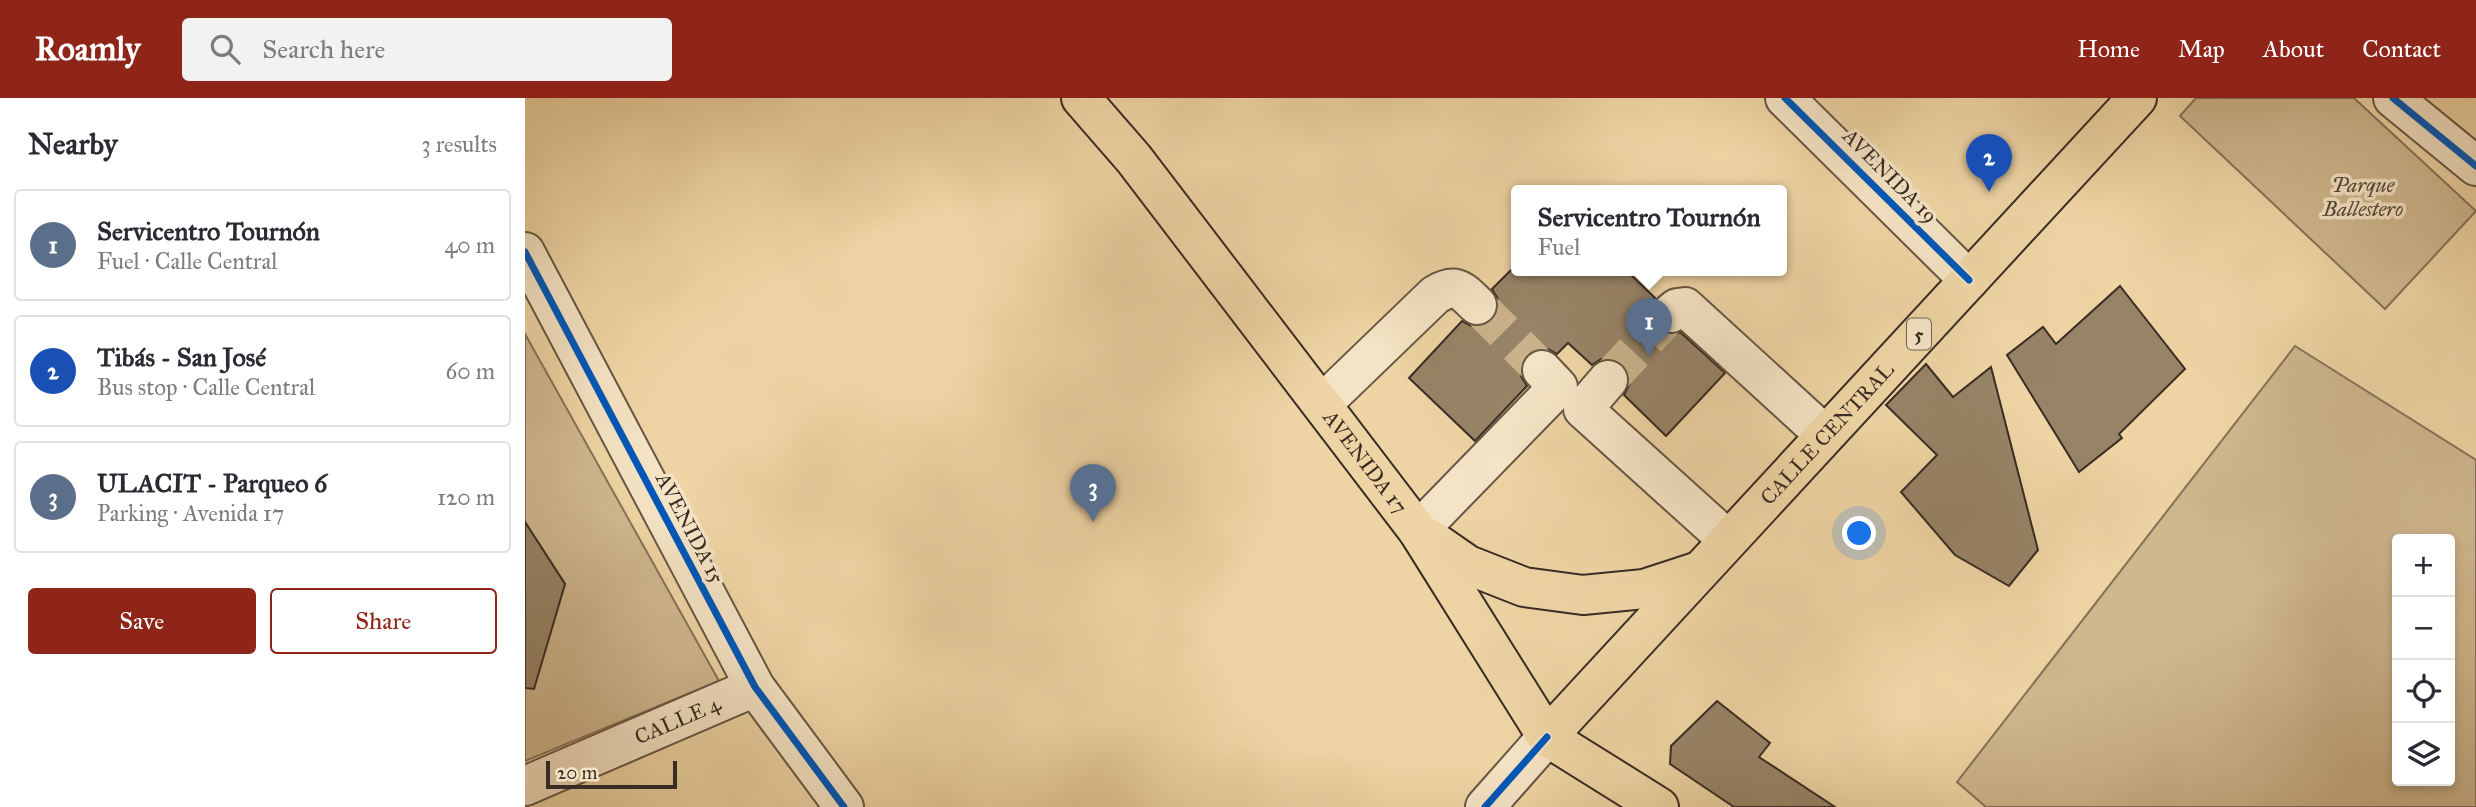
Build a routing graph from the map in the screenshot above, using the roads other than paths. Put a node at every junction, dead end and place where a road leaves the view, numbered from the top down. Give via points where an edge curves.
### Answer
1 (1081, 98) edge
2 (1786, 98) edge
3 (2137, 98) edge
4 (2393, 98) edge
5 (2476, 166) edge
6 (525, 252) edge
7 (1969, 280) junction
8 (1477, 305) tunnel mouth
9 (1671, 313) dead end
10 (1608, 380) tunnel mouth
11 (1561, 389) junction
12 (1322, 404) junction
13 (1825, 435) junction
14 (1418, 531) junction
15 (1728, 540) junction
16 (1701, 570) junction
17 (755, 687) junction
18 (1547, 737) junction
19 (525, 786) edge
20 (844, 807) edge
21 (1485, 807) edge
22 (1659, 807) edge

1 - 12 main road, AVENIDA 17 via 1134,159
2 - 7 street, AVENIDA 19
3 - 7 main road, CALLE CENTRAL / 5
4 - 5 street
6 - 17 street, AVENIDA 15
7 - 13 main road, CALLE CENTRAL / 5
8 - 12 street via 1460,289 1447,288 1435,295
9 - 13 street via 1685,307
10 - 11 street
11 - 14 street
11 - 15 street
12 - 14 main road, AVENIDA 17
13 - 15 main road, CALLE CENTRAL / 5
14 - 16 main road via 1468,565 1524,587 1583,595 1607,593 1644,589
14 - 18 main road, AVENIDA 17
15 - 16 main road, CALLE CENTRAL / 5
16 - 18 main road, CALLE CENTRAL / 5
17 - 19 street, CALLE 4
17 - 20 street, AVENIDA 15
18 - 21 street
18 - 22 main road, AVENIDA 17

